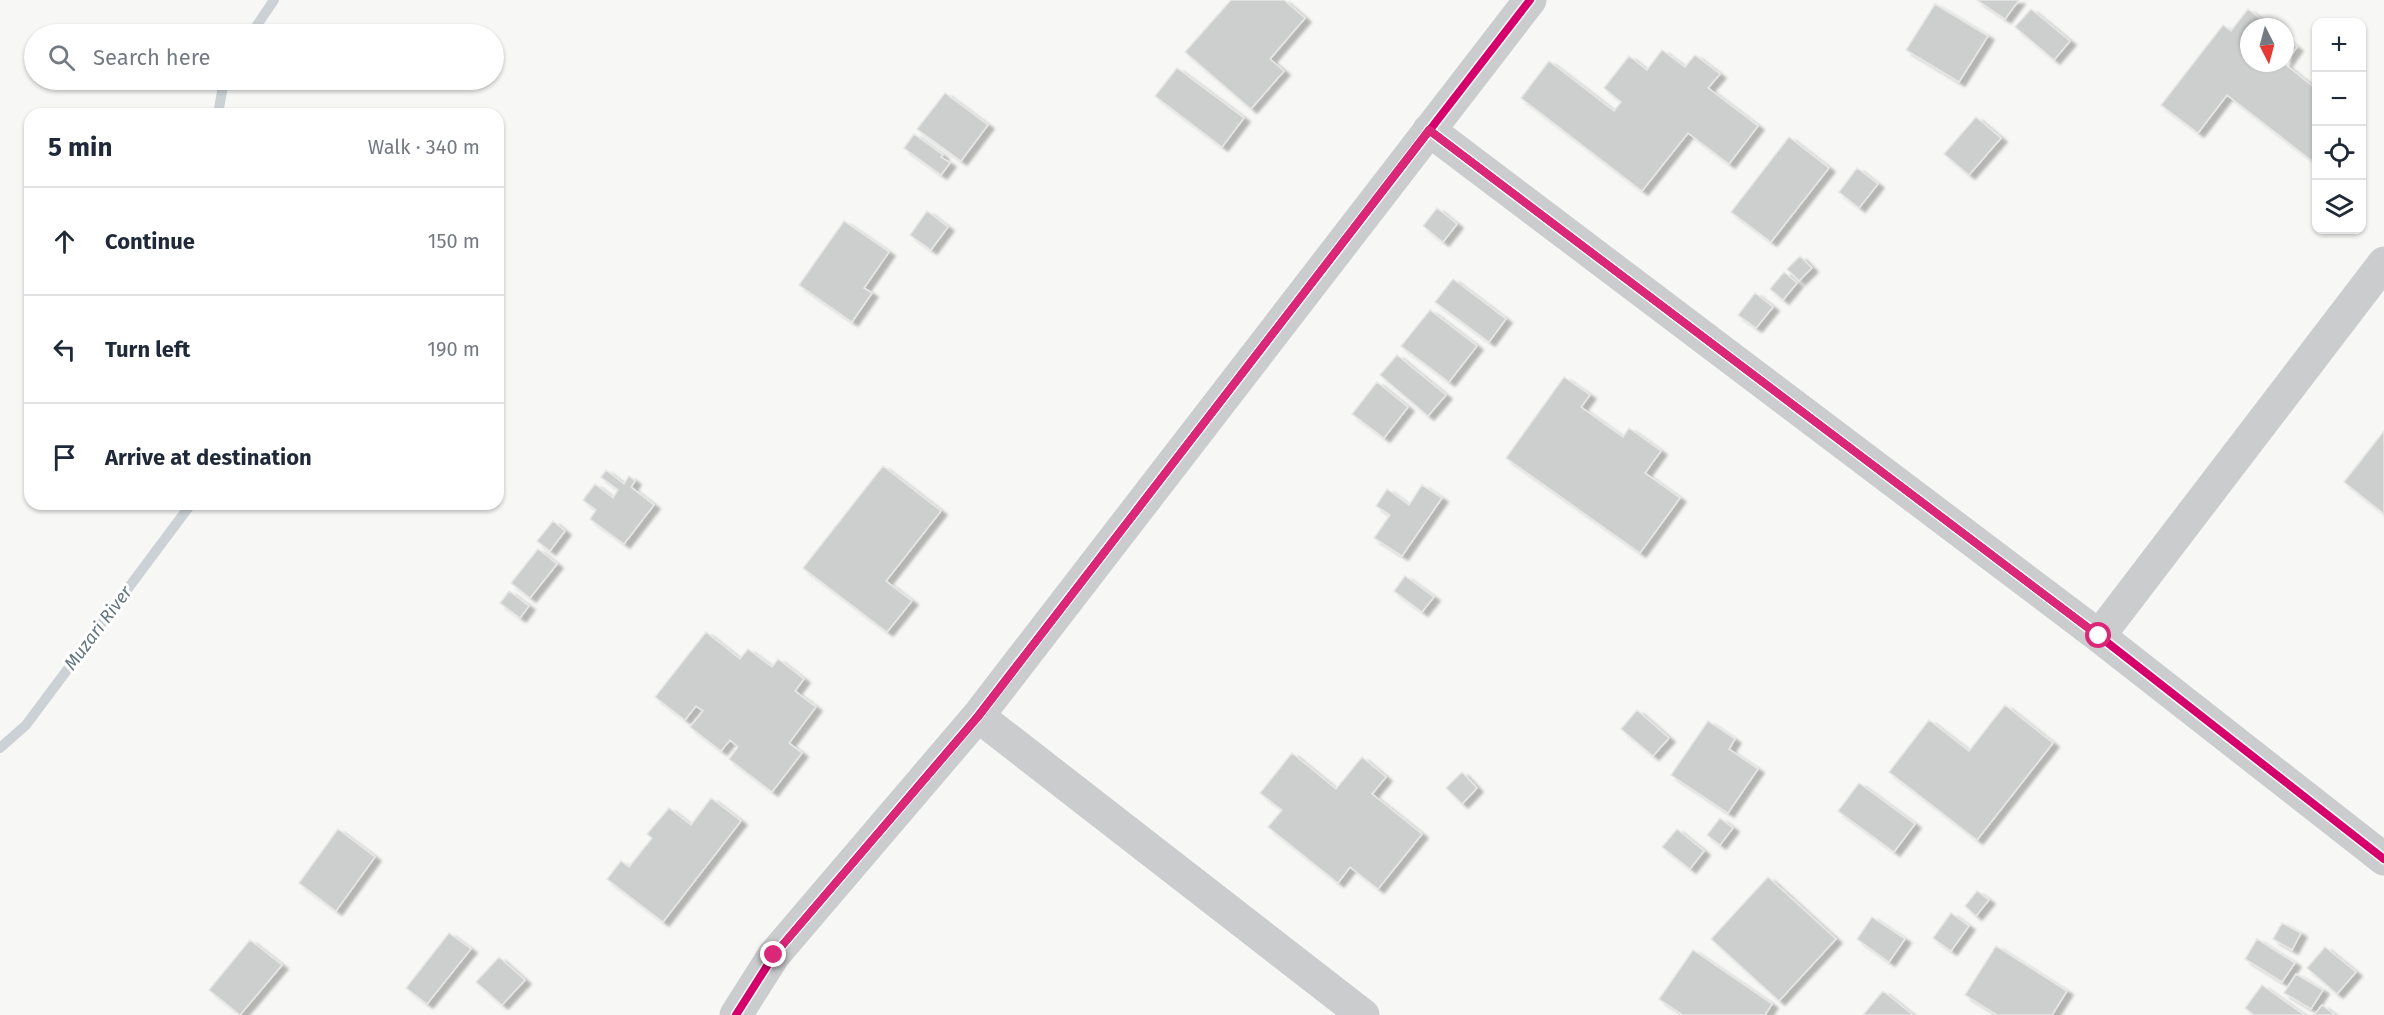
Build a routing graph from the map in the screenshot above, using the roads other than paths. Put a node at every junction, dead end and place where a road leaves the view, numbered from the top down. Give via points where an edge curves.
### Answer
1 (1530, 0) edge
2 (1429, 130) junction
3 (2384, 262) edge
4 (2099, 636) junction
5 (978, 717) junction
6 (2384, 859) edge
7 (736, 1015) edge
8 (1363, 1015) edge

1 - 2 street
2 - 4 street
2 - 5 street
3 - 4 street
4 - 6 street
5 - 7 street via 774,955
5 - 8 street

